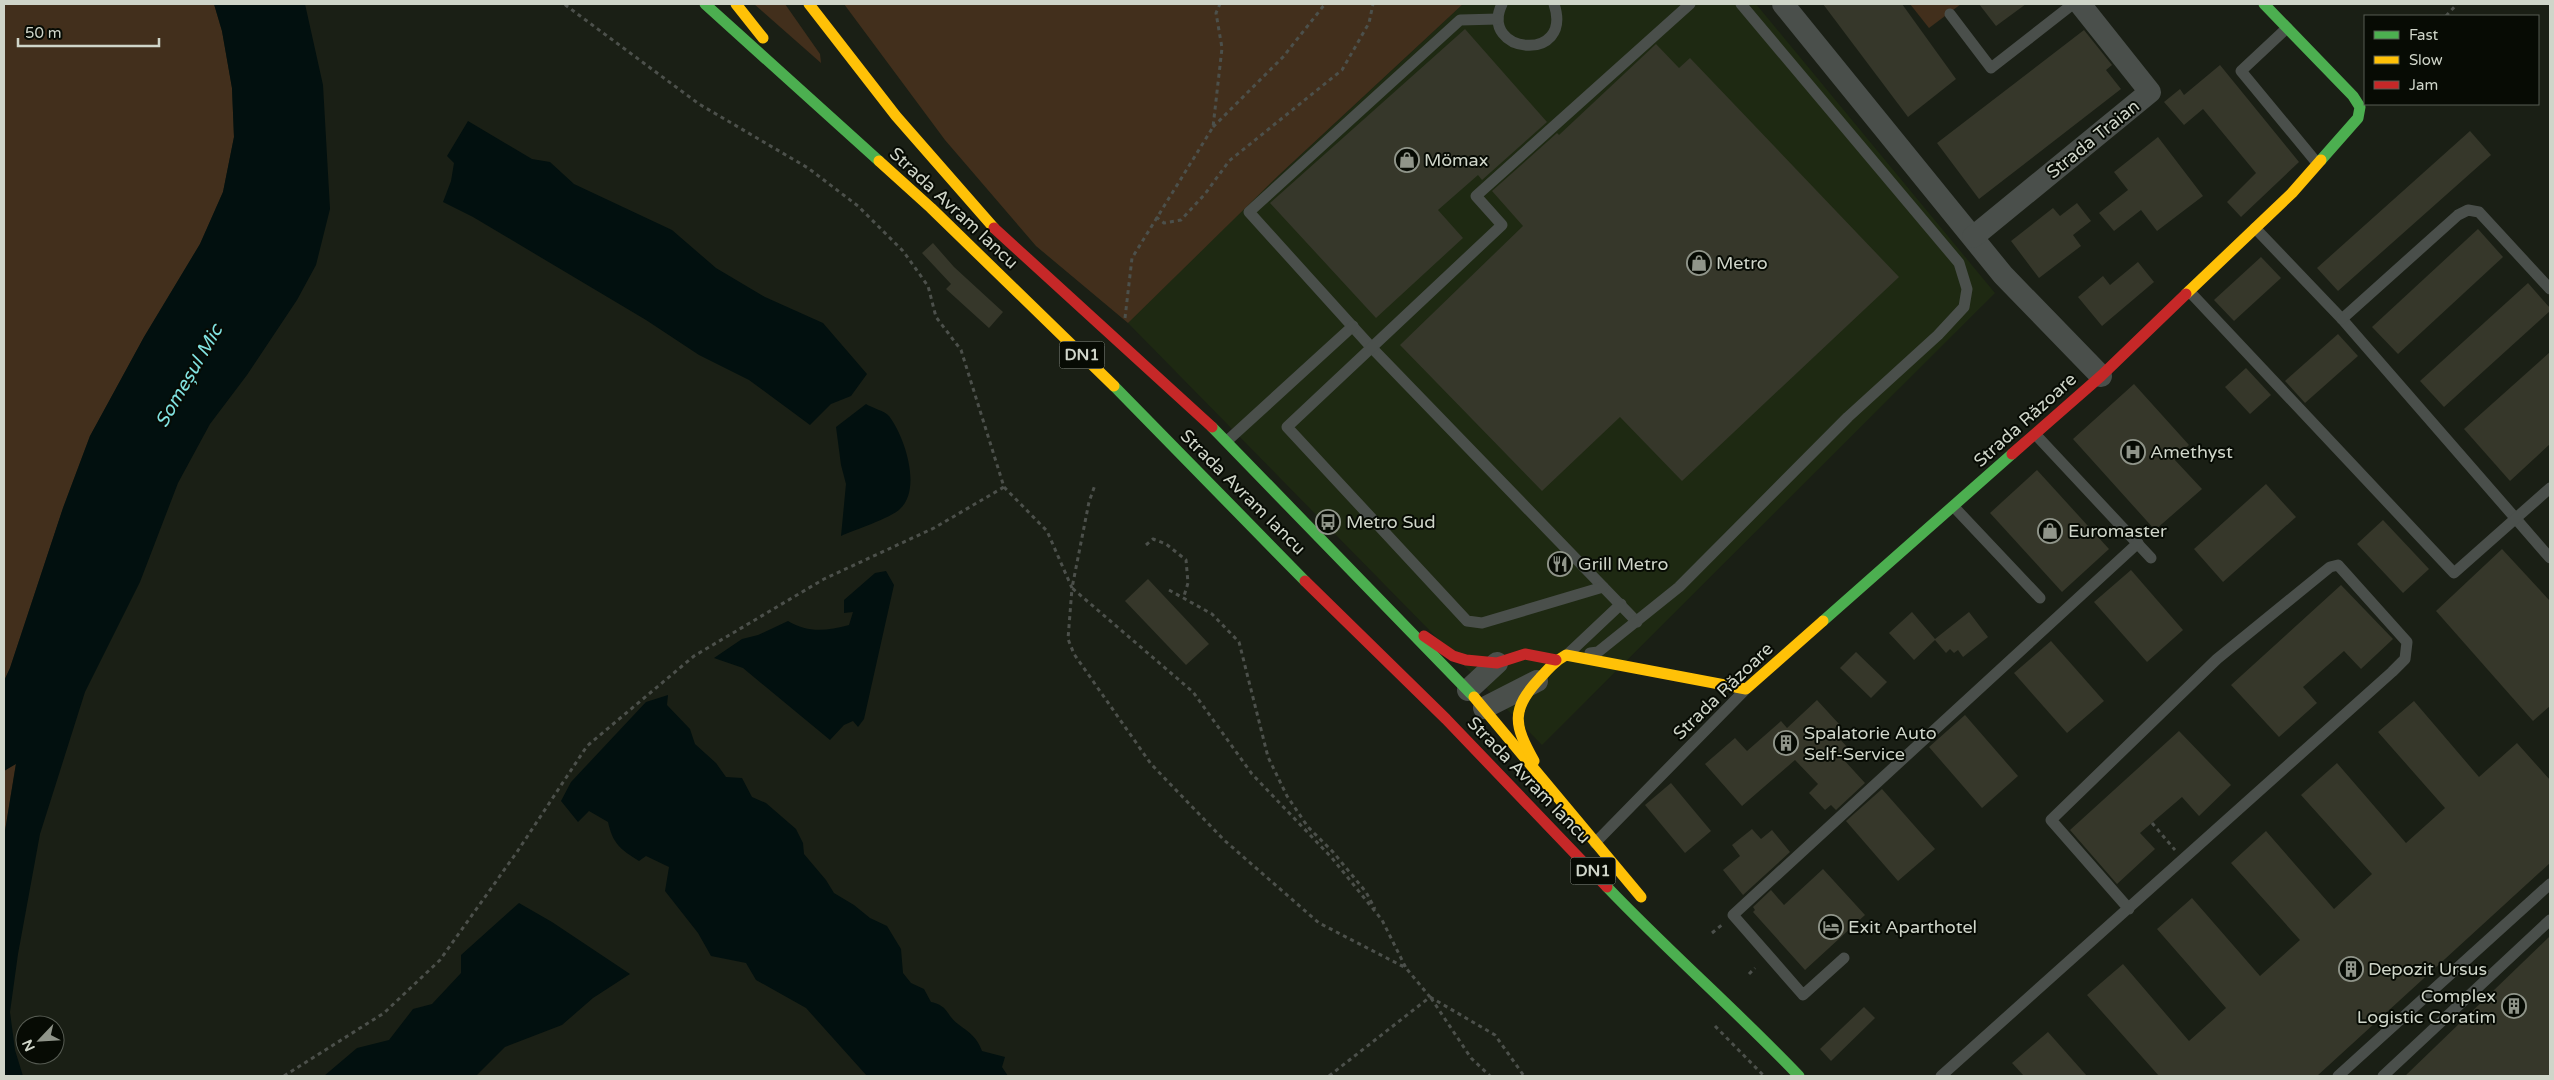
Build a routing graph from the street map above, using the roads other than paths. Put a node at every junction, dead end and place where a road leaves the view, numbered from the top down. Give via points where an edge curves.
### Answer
1 (705, 4) edge
2 (736, 4) edge
3 (809, 4) edge
4 (1502, 4) edge
5 (1554, 4) edge
6 (1690, 4) edge
7 (1741, 4) edge
8 (1783, 4) edge
9 (2074, 4) edge
10 (2080, 4) edge
11 (2264, 4) edge
12 (1950, 14) dead end
13 (1498, 20) junction
14 (2287, 28) junction
15 (806, 94) junction
16 (2318, 162) junction
17 (2254, 228) junction
18 (1973, 237) junction
19 (2550, 289) edge
20 (2189, 291) junction
21 (2342, 319) junction
22 (1353, 326) junction
23 (1372, 348) junction
24 (2101, 376) junction
25 (2036, 435) junction
26 (1227, 441) junction
27 (2550, 488) edge
28 (1954, 507) junction
29 (2516, 519) junction
30 (2138, 544) junction
31 (2152, 558) dead end
32 (2550, 558) edge
33 (1604, 587) junction
34 (2040, 598) dead end
35 (1621, 604) junction
36 (1637, 622) junction
37 (1405, 624) junction
38 (1561, 657) junction
39 (1497, 663) junction
40 (1538, 681) junction
41 (1746, 689) junction
42 (1468, 690) junction
43 (1484, 708) junction
44 (1547, 785) junction
45 (1595, 843) junction
46 (2550, 884) edge
47 (1651, 909) dead end
48 (2129, 909) junction
49 (2550, 920) edge
50 (1676, 938) dead end
51 (1844, 958) dead end
52 (1744, 1019) junction
53 (1799, 1076) edge
54 (1941, 1076) edge
55 (2338, 1076) edge
56 (2383, 1076) edge

1 - 15 main road, Strada Avram Iancu / DN1
2 - 15 main road
3 - 26 main road, Strada Avram Iancu / DN1 via 896,116 987,222
4 - 13 lane
5 - 13 lane via 1557,13 1554,32 1548,39 1531,47 1506,37
6 - 23 lane via 1476,196 1502,225
7 - 36 lane via 1959,263 1967,289 1964,307 1679,587
8 - 18 street
9 - 12 lane via 1992,68
10 - 18 street, Strada Traian via 2150,92
11 - 14 main road, Strada Răzoare
13 - 22 lane via 1460,20 1249,212
14 - 16 main road, Strada Răzoare via 2360,107 2358,118
14 - 16 lane via 2241,71
15 - 52 main road, Strada Avram Iancu / DN1 via 931,208 1103,375 1446,720 1641,922
16 - 17 main road, Strada Răzoare via 2292,193
17 - 20 main road, Strada Răzoare
17 - 21 lane
18 - 24 street via 2003,275
19 - 21 lane via 2479,212 2468,210 2458,215
20 - 24 main road, Strada Răzoare
20 - 29 lane via 2454,573
21 - 29 lane
22 - 23 lane
22 - 26 lane
23 - 33 lane
23 - 33 lane via 1286,427 1455,609 1467,621 1482,623
24 - 25 main road, Strada Răzoare
25 - 28 main road, Strada Răzoare
25 - 30 lane
26 - 37 main road, Strada Avram Iancu / DN1
27 - 29 lane
28 - 34 lane
28 - 41 main road, Strada Răzoare
29 - 32 lane
30 - 31 lane
30 - 51 lane via 1733,916 1803,995
33 - 35 lane
35 - 36 lane
35 - 38 lane
36 - 38 lane via 1598,652
37 - 39 main road via 1453,656
37 - 42 main road, Strada Avram Iancu / DN1
38 - 39 main road via 1525,654
38 - 40 main road
38 - 41 main road
39 - 42 street
40 - 43 street
40 - 44 main road via 1525,694 1516,711 1525,746
41 - 45 lane, Strada Răzoare
42 - 43 main road, Strada Avram Iancu / DN1
43 - 44 main road, Strada Avram Iancu / DN1
44 - 45 main road, Strada Avram Iancu / DN1
45 - 47 main road, Strada Avram Iancu / DN1
46 - 55 lane
48 - 48 lane via 2405,659 2407,642 2338,565 2330,567 2217,660 2051,820
48 - 54 lane
49 - 56 lane
50 - 52 main road, Strada Avram Iancu / DN1
52 - 53 main road, Strada Avram Iancu / DN1

